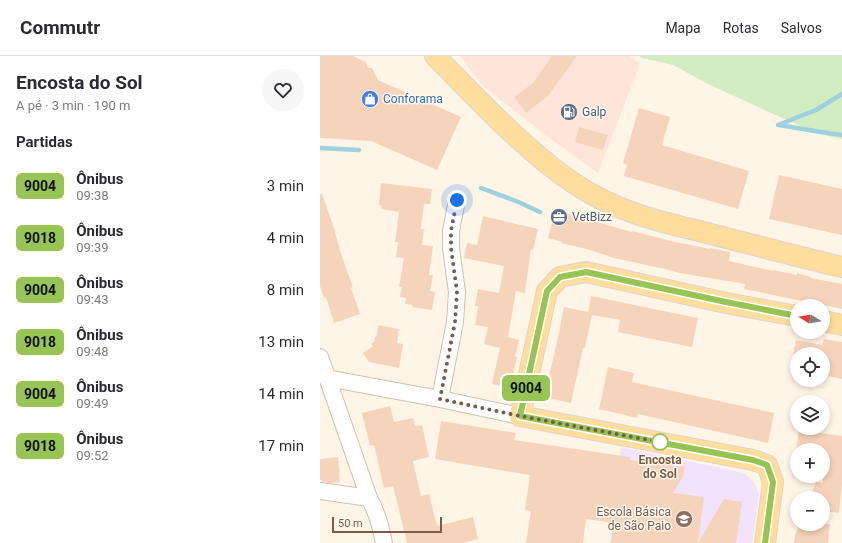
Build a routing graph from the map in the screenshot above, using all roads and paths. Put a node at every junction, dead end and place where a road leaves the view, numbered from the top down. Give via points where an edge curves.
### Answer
1 (435, 56) edge
2 (457, 200) dead end
3 (842, 267) edge
4 (790, 315) edge
5 (830, 322) edge
6 (842, 324) edge
7 (322, 365) edge
8 (440, 399) junction
9 (520, 416) junction
10 (320, 491) edge
11 (369, 498) junction
12 (384, 543) edge
13 (765, 543) edge

1 - 3 main road via 524,144 564,176 601,199 656,220
2 - 8 street via 451,231 457,292 455,322
4 - 9 main road via 586,272 560,277 547,291
5 - 6 main road
7 - 8 street
7 - 11 street
8 - 9 street
9 - 13 main road via 753,460 767,465 773,482
10 - 11 street
11 - 12 street

